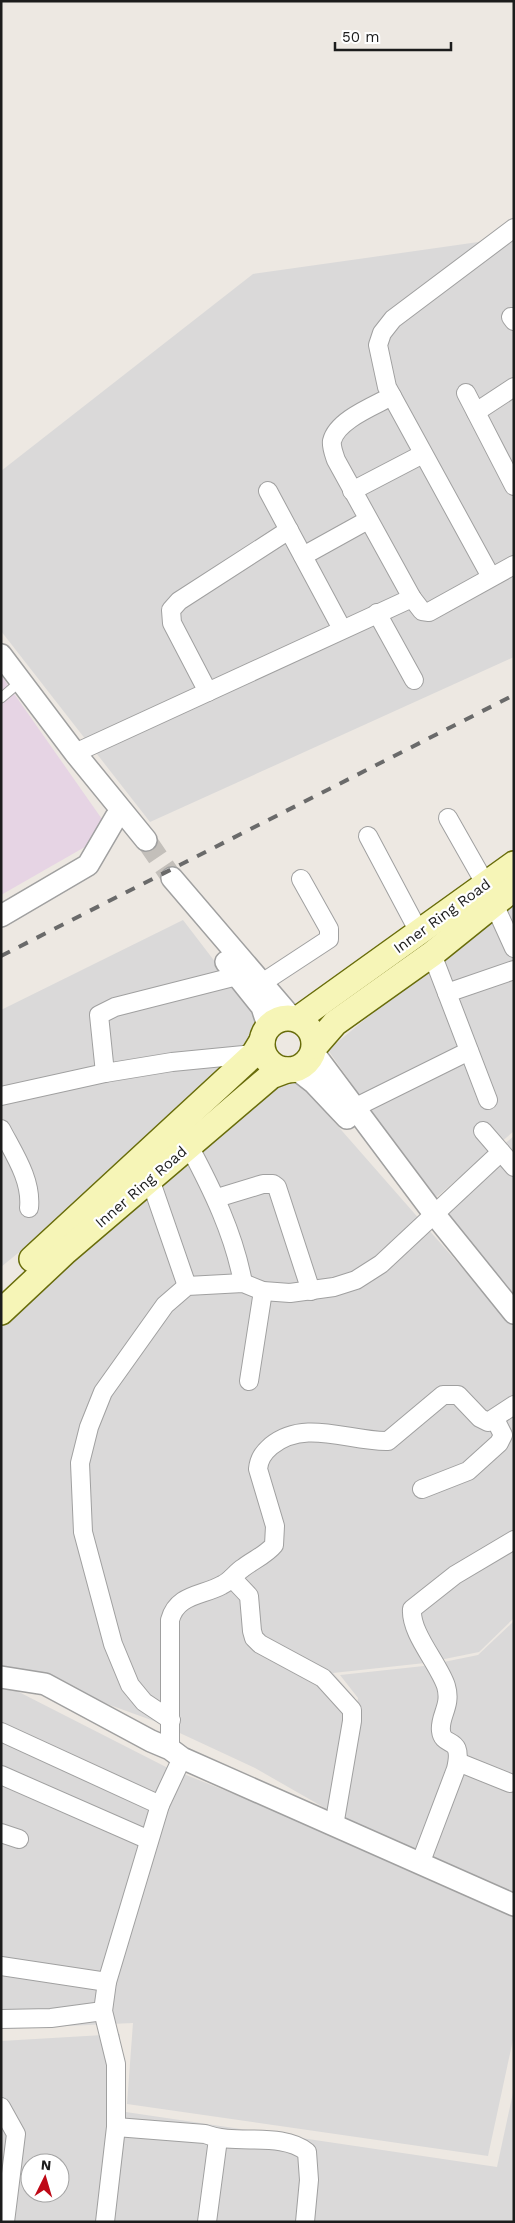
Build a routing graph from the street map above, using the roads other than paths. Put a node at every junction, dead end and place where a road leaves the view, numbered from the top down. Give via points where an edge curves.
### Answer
1 (510, 237) edge
2 (514, 387) edge
3 (466, 394) dead end
4 (392, 396) junction
5 (476, 412) junction
6 (424, 454) junction
7 (512, 478) edge
8 (268, 491) dead end
9 (352, 491) junction
10 (368, 520) junction
11 (289, 530) junction
12 (303, 556) junction
13 (514, 565) edge
14 (491, 578) junction
15 (412, 598) junction
16 (377, 613) junction
17 (342, 629) junction
18 (1, 655) edge
19 (414, 680) dead end
20 (23, 682) junction
21 (208, 692) junction
22 (1, 698) edge
23 (75, 753) junction
24 (116, 816) junction
25 (448, 818) dead end
26 (368, 836) dead end
27 (514, 864) edge
28 (302, 879) dead end
29 (514, 888) edge
30 (490, 894) junction
31 (1, 916) edge
32 (420, 932) junction
33 (514, 948) edge
34 (432, 954) junction
35 (514, 970) edge
36 (237, 976) junction
37 (262, 983) junction
38 (447, 993) junction
39 (275, 1032) junction
40 (314, 1049) junction
41 (469, 1051) junction
42 (291, 1070) junction
43 (105, 1073) junction
44 (1, 1096) edge
45 (488, 1100) dead end
46 (354, 1108) junction
47 (1, 1129) edge
48 (483, 1131) dead end
49 (189, 1146) junction
50 (501, 1152) junction
51 (514, 1167) edge
52 (150, 1179) junction
53 (216, 1198) junction
54 (29, 1208) dead end
55 (430, 1209) junction
56 (243, 1283) junction
57 (187, 1286) junction
58 (1, 1288) edge
59 (263, 1290) junction
60 (311, 1291) junction
61 (1, 1312) edge
62 (514, 1313) edge
63 (249, 1381) dead end
64 (514, 1404) edge
65 (495, 1419) junction
66 (422, 1489) dead end
67 (514, 1540) edge
68 (232, 1578) junction
69 (2, 1678) edge
70 (170, 1720) junction
71 (1, 1732) edge
72 (176, 1753) junction
73 (458, 1762) junction
74 (1, 1775) edge
75 (510, 1783) dead end
76 (160, 1805) junction
77 (334, 1826) junction
78 (1, 1832) edge
79 (19, 1839) dead end
80 (149, 1840) junction
81 (420, 1864) junction
82 (514, 1905) edge
83 (1, 1966) edge
84 (107, 1982) junction
85 (103, 2011) junction
86 (1, 2019) edge
87 (1, 2107) edge
88 (116, 2127) junction
89 (218, 2139) junction
90 (5, 2222) edge
91 (105, 2222) edge
92 (207, 2222) edge
93 (305, 2222) edge

1 - 4 street via 393,319 378,345
2 - 5 street
3 - 5 street
4 - 6 street
4 - 9 street via 344,422 335,432 333,451
5 - 7 street
6 - 9 street
6 - 14 street
8 - 11 street
9 - 10 street
10 - 12 street
10 - 15 street
11 - 12 street
11 - 21 street via 179,601 171,610 172,623
12 - 17 street
13 - 14 street
14 - 15 street via 429,612 422,611
15 - 16 street
16 - 17 street
16 - 19 street
17 - 21 street
18 - 20 street
20 - 22 lane
20 - 23 street
20 - 24 street
21 - 23 street
23 - 24 street via 146,848
24 - 31 street via 88,865
25 - 30 street
26 - 32 street
27 - 30 main road, Inner Ring Road
28 - 37 street via 329,929 329,939
29 - 30 main road, Inner Ring Road
30 - 32 main road, Inner Ring Road
30 - 33 street
30 - 34 main road, Inner Ring Road
32 - 39 main road, Inner Ring Road
34 - 38 street
34 - 40 main road, Inner Ring Road via 335,1023
35 - 38 street
36 - 37 street via 169,883
36 - 39 street via 262,1008
36 - 43 street via 115,1007 99,1015
37 - 39 street
38 - 41 street
39 - 40 main road via 310,1029
39 - 42 main road via 265,1057 271,1064
39 - 43 street via 172,1062
39 - 58 main road, Inner Ring Road
40 - 42 main road via 310,1059
40 - 46 street
41 - 45 street
41 - 46 street
42 - 49 main road, Inner Ring Road via 271,1076
42 - 55 street via 314,1083
43 - 44 street
46 - 55 street
47 - 54 street via 24,1175 30,1196
48 - 50 street
49 - 52 main road, Inner Ring Road
49 - 53 street
50 - 51 street
50 - 55 street
52 - 57 street
52 - 61 main road, Inner Ring Road
53 - 56 street via 239,1262
53 - 60 street via 263,1184 277,1187
55 - 60 street via 381,1264 356,1280
55 - 62 street
56 - 57 street
56 - 59 street
57 - 70 street via 165,1305 103,1392 89,1427 80,1463 83,1532 113,1644 130,1684 144,1702
59 - 60 street
59 - 63 street
64 - 65 street
65 - 66 street via 503,1435 499,1444 468,1471
65 - 68 street via 488,1422 480,1418 458,1395 442,1395 388,1441 324,1432 296,1434 276,1442 259,1460 258,1469 274,1526 274,1545
67 - 73 street via 455,1576 412,1609 411,1615 420,1636 446,1685 448,1703 441,1731 459,1752
68 - 70 street via 173,1609 170,1620
68 - 77 street via 249,1596 254,1638 323,1678 352,1710
69 - 72 street via 45,1684
70 - 72 street
71 - 76 street
72 - 76 street
72 - 77 street
73 - 75 street
73 - 81 street
74 - 80 street
76 - 80 street
77 - 81 street
78 - 79 street
80 - 84 street
81 - 82 street
83 - 84 street
84 - 85 street
85 - 86 street via 51,2018
85 - 88 street via 116,2064
87 - 90 street via 16,2134
88 - 89 street via 205,2134
88 - 91 street
89 - 92 street
89 - 93 street via 283,2142 307,2152 309,2180

